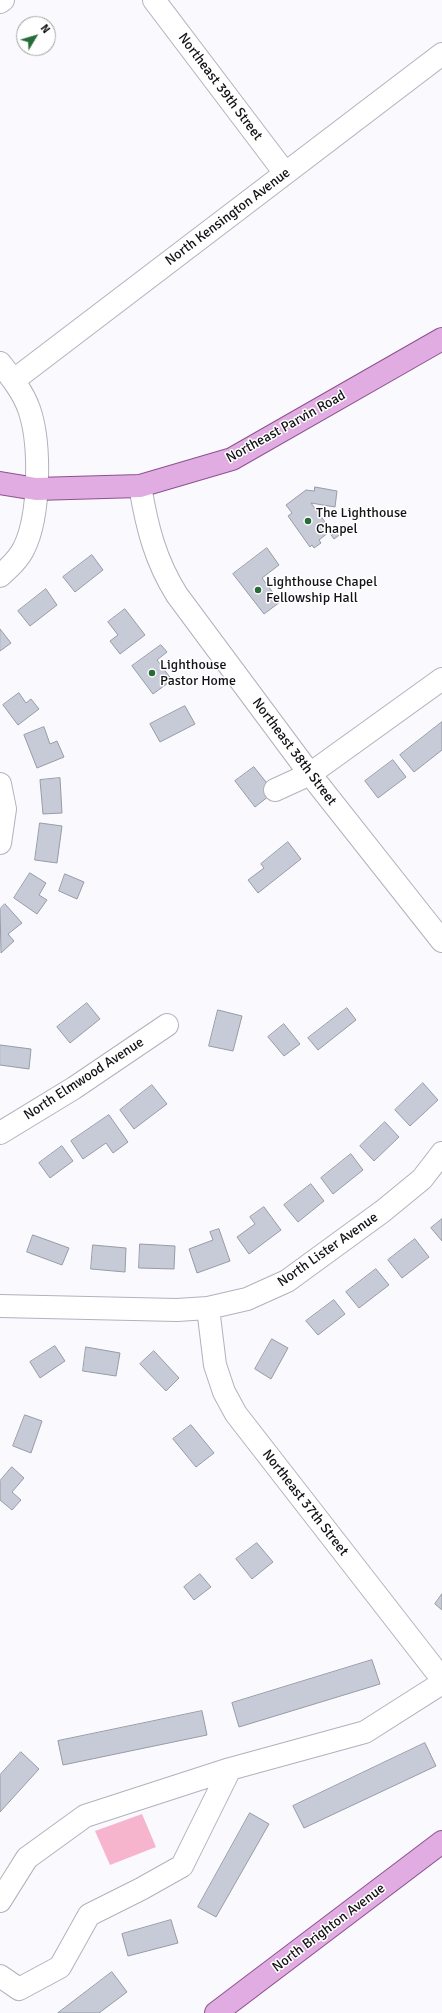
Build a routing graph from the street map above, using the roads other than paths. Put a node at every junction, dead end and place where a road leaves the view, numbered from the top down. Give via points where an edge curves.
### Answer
1 (3, 0) edge
2 (154, 0) edge
3 (0, 2) edge
4 (442, 54) edge
5 (285, 173) junction
6 (442, 339) edge
7 (0, 362) edge
8 (14, 380) junction
9 (0, 483) edge
10 (140, 486) junction
11 (36, 489) junction
12 (0, 576) edge
13 (442, 679) edge
14 (310, 774) junction
15 (0, 784) edge
16 (275, 790) dead end
17 (0, 844) edge
18 (442, 941) edge
19 (167, 1025) dead end
20 (0, 1133) edge
21 (442, 1153) edge
22 (0, 1306) edge
23 (208, 1308) junction
24 (442, 1679) edge
25 (442, 1683) edge
26 (230, 1769) junction
27 (442, 1842) edge
28 (0, 1901) edge
29 (0, 1976) edge
30 (216, 2013) edge

1 - 3 street
2 - 5 street, Northeast 39th Street
4 - 5 street, North Kensington Avenue
5 - 8 street, North Kensington Avenue
6 - 10 main road, Northeast Parvin Road via 232,459
7 - 8 street
8 - 11 street via 29,409 36,432
9 - 11 main road, Northeast Parvin Road
10 - 11 main road, Northeast Parvin Road
10 - 14 street, Northeast 38th Street via 155,552 169,582
11 - 12 street via 30,531 24,548 15,562
13 - 14 street
14 - 16 street
14 - 18 street, Northeast 38th Street
15 - 17 street via 5,809
19 - 20 street, North Elmwood Avenue via 74,1088
21 - 23 street, North Lister Avenue via 422,1179 384,1211 287,1281 247,1299
22 - 23 street, North Lister Avenue via 108,1307 142,1310
23 - 24 street, Northeast 37th Street via 215,1365 224,1392 236,1414
25 - 26 street via 365,1732
26 - 28 street via 85,1816 27,1858
26 - 29 street via 182,1866 89,1915 60,1967 19,1989
27 - 30 main road, North Brighton Avenue

